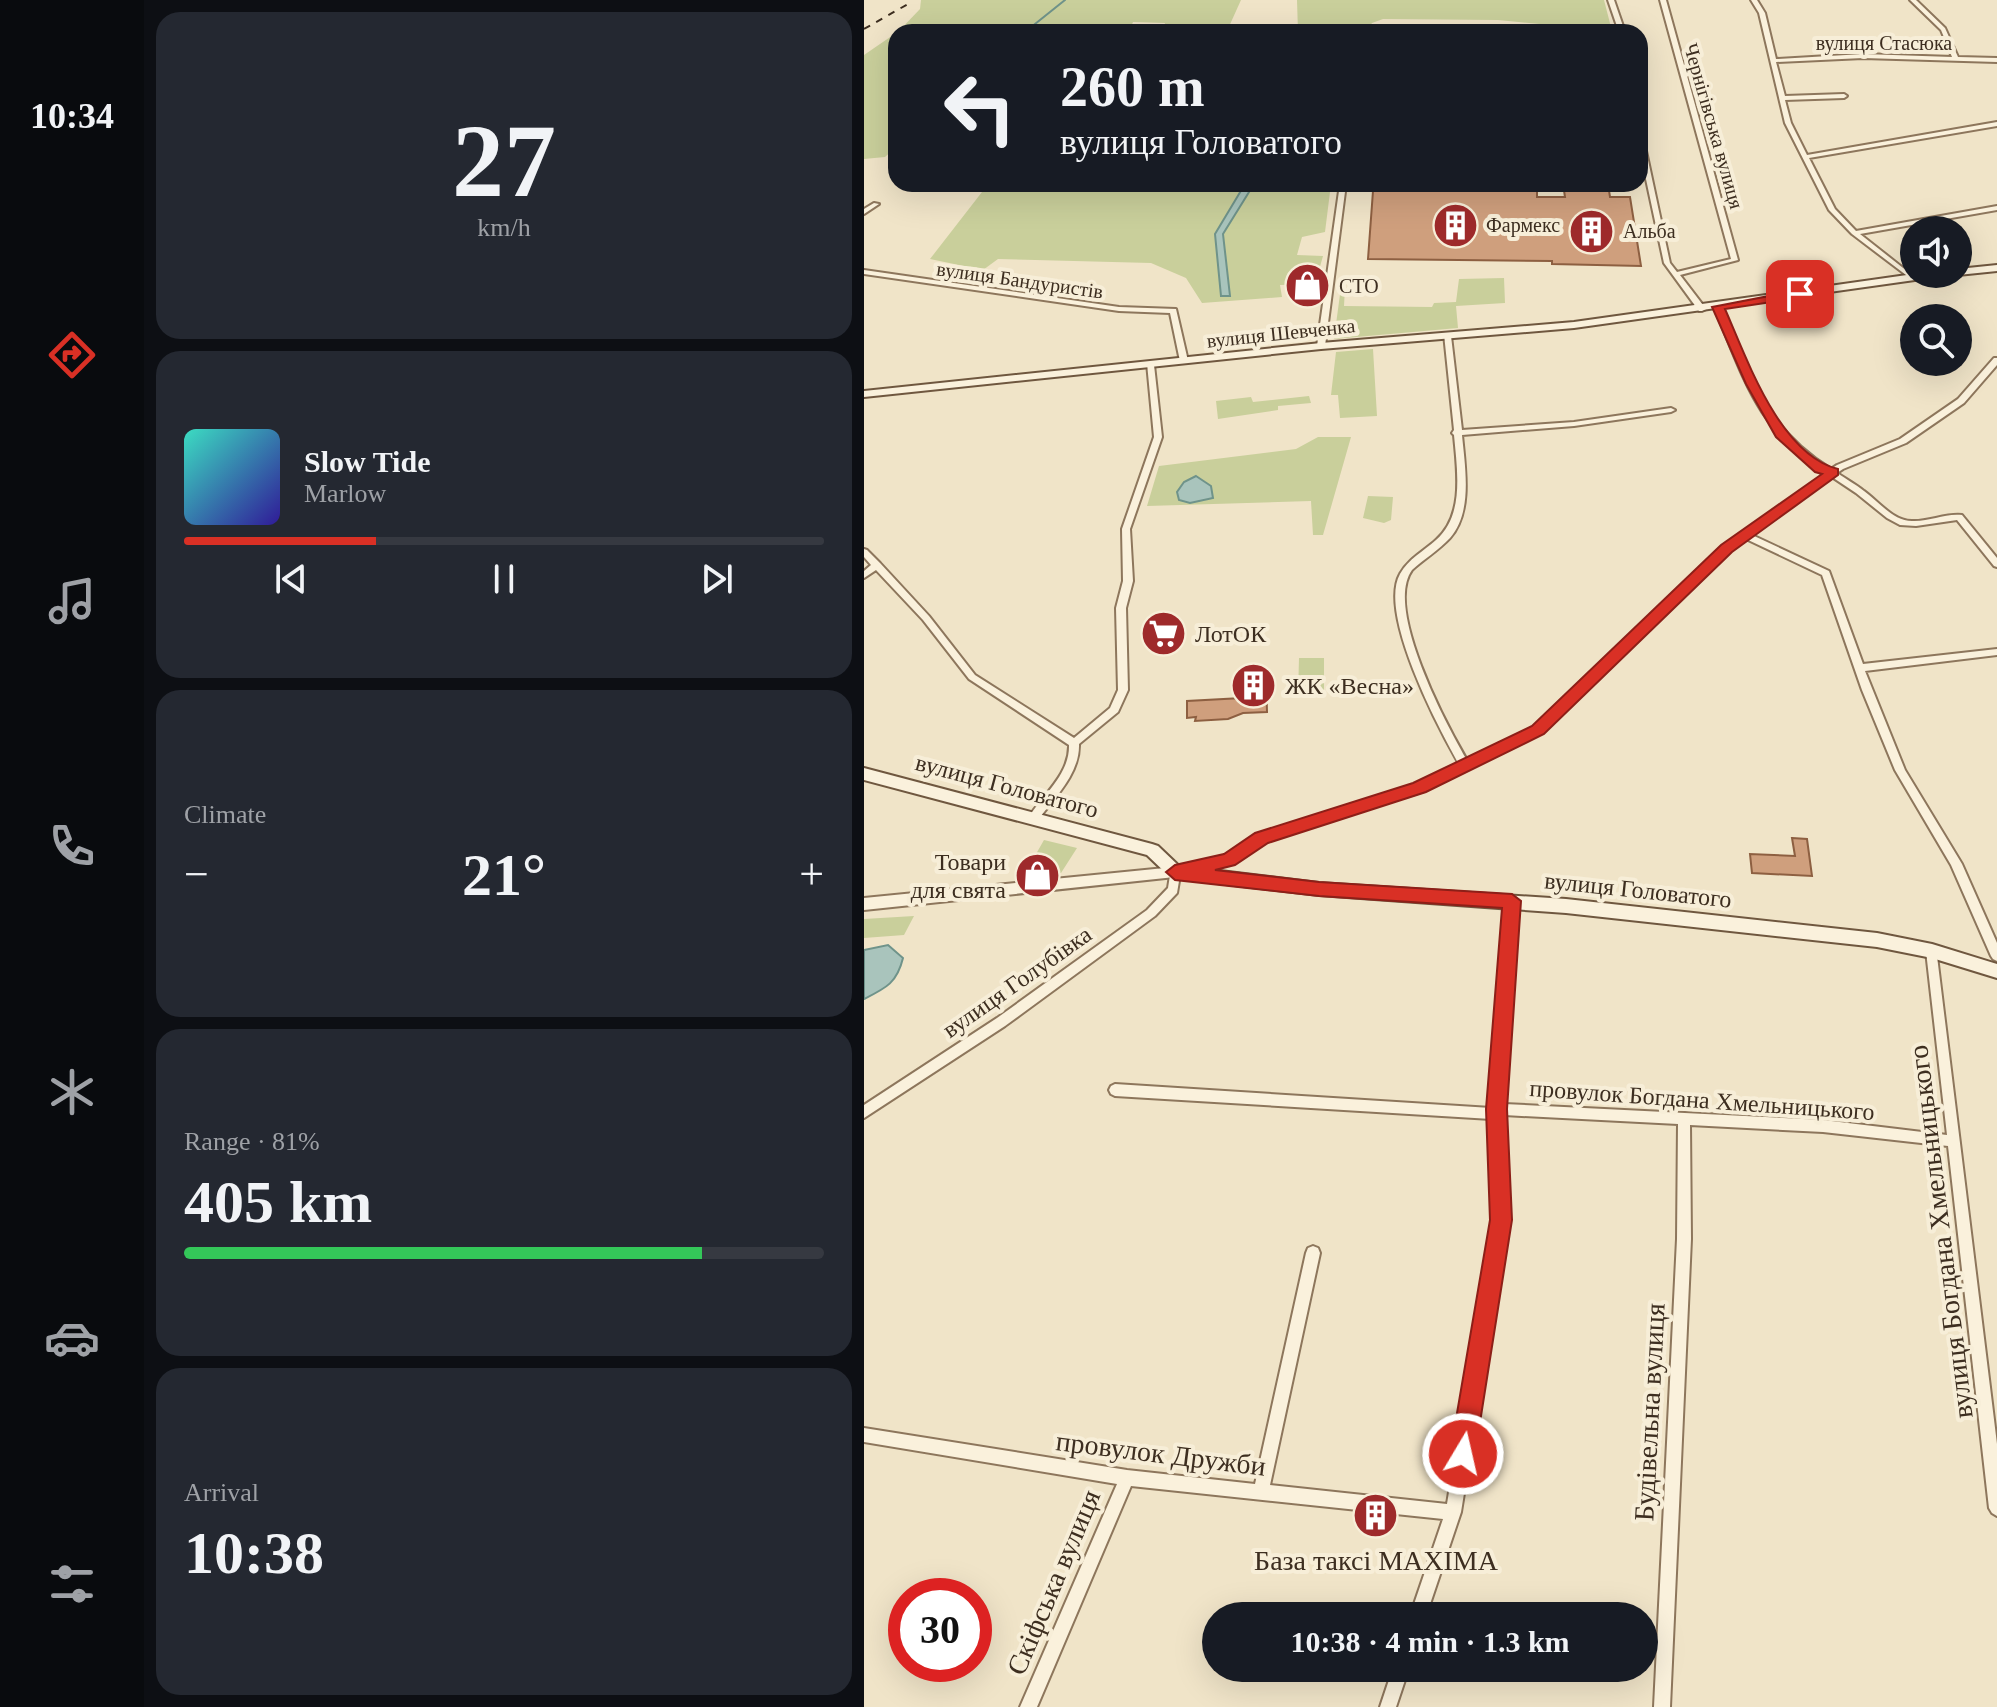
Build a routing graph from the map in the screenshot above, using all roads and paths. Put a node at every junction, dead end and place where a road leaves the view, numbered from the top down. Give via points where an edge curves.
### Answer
1 (1611, 0) edge
2 (1663, 0) edge
3 (1754, 0) edge
4 (1913, 0) edge
5 (1619, 24) edge
6 (1956, 60) junction
7 (1997, 60) edge
8 (1772, 61) junction
9 (1844, 96) dead end
10 (1782, 98) junction
11 (1997, 124) edge
12 (1805, 157) junction
13 (1648, 174) edge
14 (1342, 192) edge
15 (876, 204) dead end
16 (1997, 208) edge
17 (864, 212) edge
18 (1854, 233) junction
19 (1900, 268) edge
20 (1997, 268) edge
21 (1972, 271) edge
22 (864, 272) edge
23 (1677, 274) junction
24 (1900, 278) edge
25 (1718, 307) junction
26 (1702, 309) junction
27 (1447, 336) junction
28 (1321, 346) junction
29 (1997, 360) edge
30 (1184, 361) junction
31 (1150, 365) junction
32 (864, 394) edge
33 (1671, 410) dead end
34 (1456, 433) junction
35 (1833, 472) junction
36 (1747, 536) junction
37 (864, 552) edge
38 (1997, 564) edge
39 (877, 565) junction
40 (864, 575) edge
41 (1997, 652) edge
42 (1860, 668) junction
43 (1074, 743) junction
44 (1464, 764) junction
45 (864, 774) edge
46 (1033, 818) junction
47 (1175, 872) junction
48 (1512, 901) junction
49 (864, 904) edge
50 (1932, 951) junction
51 (1997, 956) edge
52 (1997, 971) edge
53 (1115, 1090) dead end
54 (864, 1112) edge
55 (1497, 1112) junction
56 (1684, 1119) junction
57 (1952, 1141) junction
58 (1313, 1253) dead end
59 (864, 1435) edge
60 (1127, 1478) junction
61 (1261, 1492) junction
62 (1997, 1508) edge
63 (1453, 1512) junction
64 (1423, 1602) edge
65 (1396, 1682) edge
66 (1028, 1707) edge
67 (1388, 1707) edge
68 (1662, 1707) edge

1 - 5 street
2 - 23 street, Чернігівська вулиця via 1735,260
3 - 8 street
4 - 6 street via 1943,29
6 - 7 street, вулиця Стасюка
6 - 8 street, вулиця Стасюка via 1863,56
8 - 10 street
9 - 10 street
10 - 12 street
11 - 12 street
12 - 18 street via 1832,210
13 - 23 street via 1667,263
14 - 28 street
15 - 17 street
16 - 18 street
18 - 19 street
20 - 21 main road
22 - 30 street, вулиця Бандуристів via 1119,309 1173,311
23 - 26 street
24 - 25 main road, вулиця Шевченка
25 - 26 main road, вулиця Шевченка
25 - 35 street via 1752,384 1783,437 1820,469
26 - 27 main road, вулиця Шевченка
27 - 28 main road, вулиця Шевченка
27 - 34 street
28 - 30 main road, вулиця Шевченка
29 - 35 street via 1961,401 1914,433
30 - 31 main road, вулиця Шевченка
31 - 32 main road, вулиця Шевченка
31 - 43 street via 1158,437 1126,529 1123,690 1114,710
33 - 34 street
34 - 44 street via 1461,496 1456,522 1408,568 1401,595 1410,645 1427,693
35 - 36 street
35 - 38 street via 1909,524 1959,517
36 - 42 street via 1826,573
36 - 44 street via 1727,549 1538,730
37 - 39 street
39 - 40 street
39 - 43 street via 972,677
41 - 42 street
42 - 51 street via 1900,770 1956,864
43 - 46 street via 1076,753 1064,775
44 - 47 street via 1420,788 1261,838 1229,860
45 - 46 main road, вулиця Головатого
46 - 47 main road, вулиця Головатого via 1152,850
47 - 48 main road, вулиця Головатого via 1319,889
47 - 49 street, вулиця Головатого
47 - 54 street, вулиця Голубівка via 1173,890 1151,913 1025,1006
48 - 50 main road, вулиця Головатого via 1877,940
48 - 55 street
50 - 52 main road, вулиця Головатого
50 - 57 street, вулиця Богдана Хмельницького
53 - 55 street, провулок Богдана Хмельницького
55 - 56 street, провулок Богдана Хмельницького
55 - 63 street via 1501,1220
56 - 57 street, провулок Богдана Хмельницького via 1823,1126
56 - 68 street, Будівельна вулиця via 1684,1239
57 - 62 street, вулиця Богдана Хмельницького
58 - 61 street
59 - 60 street, провулок Дружби
60 - 61 street, провулок Дружби
60 - 66 street, Скіфська вулиця
61 - 63 street, провулок Дружби
63 - 64 street
65 - 67 street

